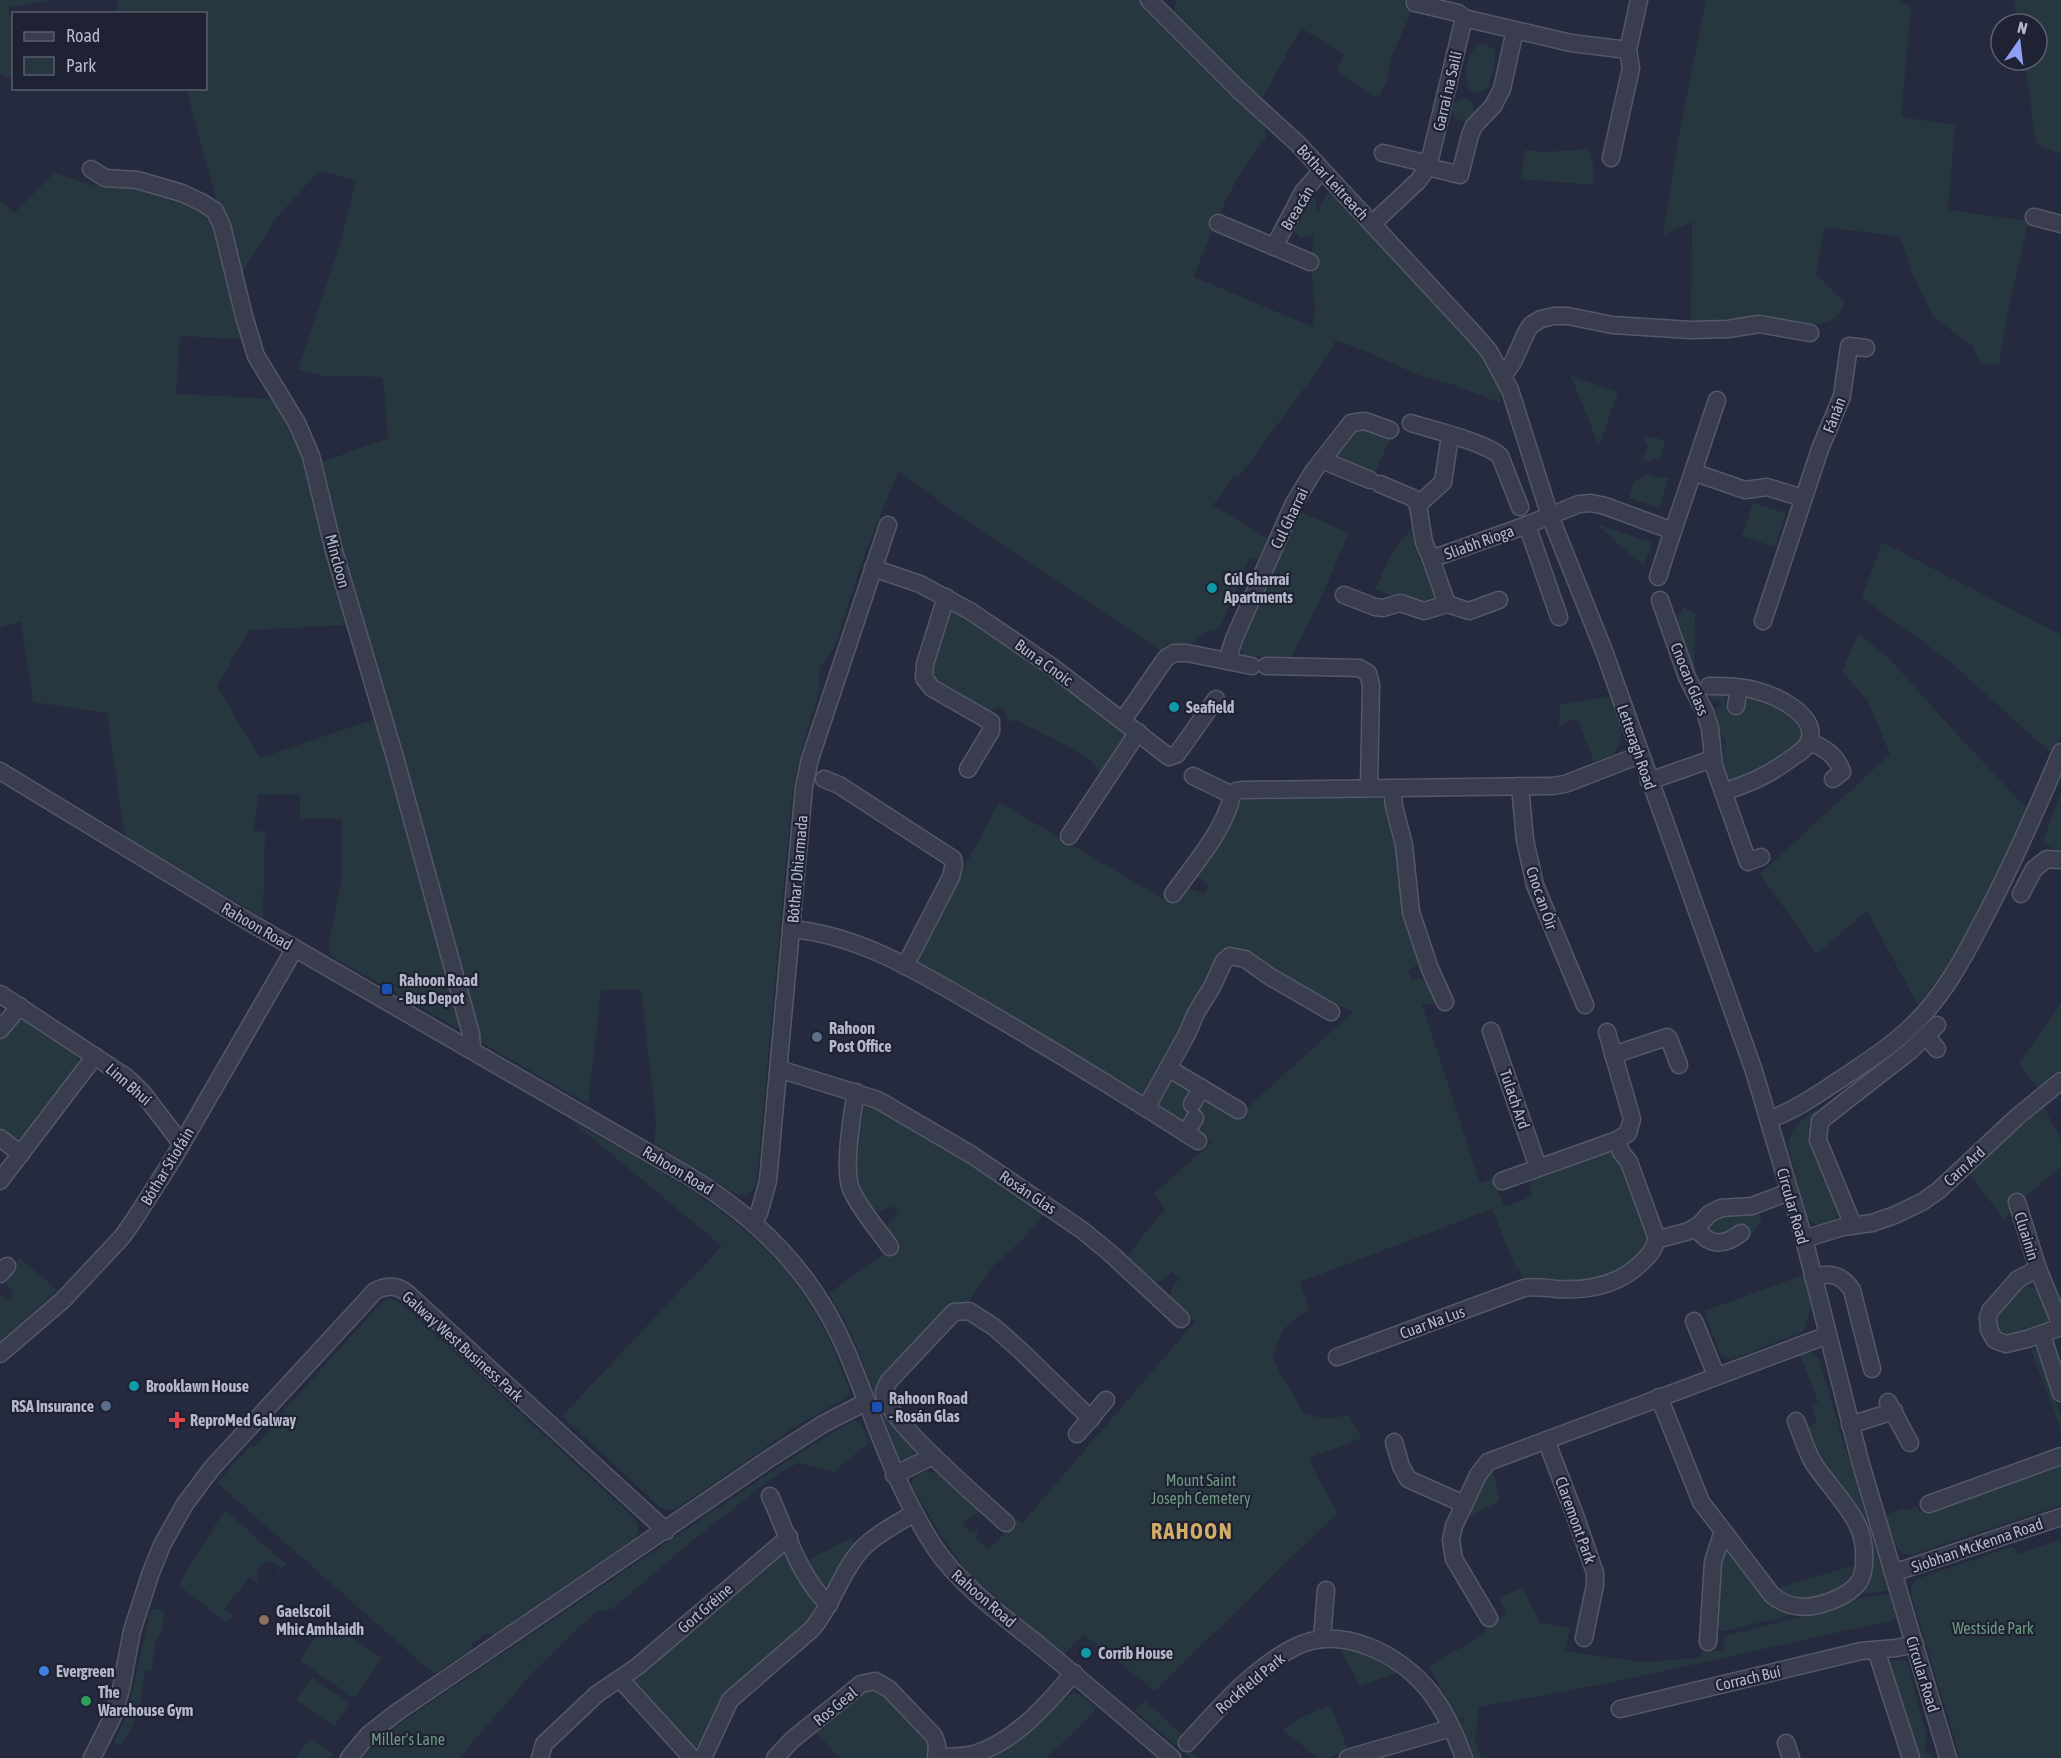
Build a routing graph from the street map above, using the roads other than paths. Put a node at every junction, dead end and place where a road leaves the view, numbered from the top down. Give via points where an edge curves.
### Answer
1 (1149, 0) edge
2 (1639, 0) edge
3 (1415, 3) dead end
4 (1464, 18) junction
5 (1515, 30) junction
6 (1628, 50) junction
7 (1383, 153) dead end
8 (1611, 158) dead end
9 (1428, 165) junction
10 (91, 169) dead end
11 (1322, 170) junction
12 (2034, 217) dead end
13 (1218, 223) dead end
14 (1372, 224) junction
15 (2061, 224) edge
16 (1274, 247) junction
17 (1310, 262) dead end
18 (1810, 333) dead end
19 (1866, 348) dead end
20 (1503, 376) junction
21 (1716, 400) dead end
22 (1411, 423) dead end
23 (1390, 430) dead end
24 (1450, 436) junction
25 (1323, 460) junction
26 (1693, 472) junction
27 (1803, 498) junction
28 (1418, 505) junction
29 (1520, 507) dead end
30 (1550, 516) junction
31 (888, 525) dead end
32 (1527, 525) junction
33 (1673, 531) junction
34 (1431, 559) junction
35 (873, 568) junction
36 (1658, 577) dead end
37 (1344, 595) dead end
38 (946, 597) junction
39 (1498, 600) dead end
40 (1660, 600) dead end
41 (1447, 604) junction
42 (1559, 617) dead end
43 (1762, 621) dead end
44 (1227, 661) junction
45 (1709, 686) dead end
46 (1739, 688) junction
47 (1216, 699) dead end
48 (1736, 706) dead end
49 (1123, 720) junction
50 (1138, 732) junction
51 (1809, 741) junction
52 (2061, 752) edge
53 (1640, 755) junction
54 (1712, 759) junction
55 (968, 769) dead end
56 (0, 771) edge
57 (1193, 776) dead end
58 (824, 779) dead end
59 (1833, 779) dead end
60 (1649, 781) junction
61 (1520, 786) junction
62 (1369, 788) junction
63 (1392, 788) junction
64 (1723, 792) junction
65 (1232, 795) junction
66 (1069, 836) dead end
67 (1761, 857) dead end
68 (2061, 861) edge
69 (1173, 894) dead end
70 (2020, 894) dead end
71 (791, 928) junction
72 (295, 948) junction
73 (905, 966) junction
74 (0, 994) edge
75 (1445, 1002) dead end
76 (1585, 1005) dead end
77 (20, 1006) junction
78 (1331, 1012) dead end
79 (0, 1030) edge
80 (1491, 1031) dead end
81 (1607, 1032) dead end
82 (1934, 1037) dead end
83 (472, 1050) junction
84 (1613, 1055) junction
85 (95, 1056) junction
86 (1679, 1065) dead end
87 (1168, 1068) junction
88 (779, 1069) junction
89 (2061, 1081) edge
90 (1202, 1088) junction
91 (856, 1092) junction
92 (1146, 1107) junction
93 (1238, 1110) dead end
94 (1770, 1119) junction
95 (0, 1138) edge
96 (1617, 1140) junction
97 (181, 1143) junction
98 (21, 1154) junction
99 (1538, 1167) junction
100 (0, 1181) edge
101 (1502, 1181) dead end
102 (1789, 1192) junction
103 (2017, 1202) dead end
104 (753, 1221) junction
105 (1853, 1226) junction
106 (1696, 1227) junction
107 (1741, 1233) dead end
108 (1803, 1239) junction
109 (1656, 1240) junction
110 (890, 1247) dead end
111 (2038, 1269) junction
112 (1813, 1277) junction
113 (1181, 1319) dead end
114 (1694, 1321) dead end
115 (2061, 1326) edge
116 (1827, 1335) junction
117 (2042, 1335) junction
118 (0, 1354) edge
119 (1337, 1357) dead end
120 (1872, 1369) dead end
121 (1716, 1375) junction
122 (2061, 1393) edge
123 (1659, 1397) junction
124 (1106, 1400) dead end
125 (866, 1402) junction
126 (1091, 1419) junction
127 (1796, 1421) dead end
128 (1850, 1425) junction
129 (1077, 1434) dead end
130 (1546, 1440) junction
131 (1394, 1442) dead end
132 (1910, 1443) dead end
133 (933, 1456) junction
134 (2061, 1456) edge
135 (894, 1475) junction
136 (770, 1496) dead end
137 (1464, 1504) junction
138 (1929, 1504) dead end
139 (914, 1513) junction
140 (2061, 1517) edge
141 (1006, 1523) dead end
142 (666, 1531) junction
143 (1723, 1531) junction
144 (789, 1537) junction
145 (1893, 1573) junction
146 (1326, 1590) dead end
147 (829, 1605) junction
148 (1489, 1618) dead end
149 (1584, 1638) dead end
150 (1322, 1639) junction
151 (1708, 1642) dead end
152 (1915, 1644) junction
153 (1876, 1650) junction
154 (1074, 1673) junction
155 (620, 1679) junction
156 (1620, 1709) dead end
157 (1452, 1728) junction
158 (1188, 1743) dead end
159 (92, 1758) edge
160 (349, 1758) edge
161 (540, 1758) edge
162 (692, 1758) edge
163 (703, 1758) edge
164 (775, 1758) edge
165 (937, 1758) edge
166 (1171, 1758) edge
167 (1348, 1758) edge
168 (1464, 1758) edge
169 (1911, 1758) edge
170 (1948, 1758) edge

1 - 11 street, Bóthar Leitreach
2 - 6 street
3 - 4 street via 1458,13
4 - 5 street
4 - 9 street, Garraí na Sailí
5 - 6 street via 1571,43
5 - 9 street, Garraí na Sailí via 1502,89 1493,106 1474,126 1460,175
6 - 8 street via 1631,68
7 - 9 street, Garraí na Sailí
9 - 14 street, Garraí na Sailí via 1418,181
10 - 83 street, Mincloon via 105,178 137,180 182,193 215,211 222,226 256,356 297,423 311,456 334,551 471,1034
11 - 14 street, Bóthar Leitreach
11 - 16 street, Breacán via 1304,192
12 - 15 street
13 - 16 street, Breacán
14 - 20 street, Bóthar Leitreach via 1489,351
16 - 17 street, Breacán
18 - 20 street via 1759,324 1691,330 1612,325 1554,316 1531,325
19 - 27 street, Fánán via 1849,346 1842,396
20 - 30 street, Letteragh Road
21 - 26 street
22 - 24 street, Sliabh Rioga
23 - 25 street, Cul Gharrai via 1365,421 1354,422
24 - 28 street via 1443,482
24 - 29 street, Sliabh Rioga via 1500,456
25 - 28 street via 1413,498
25 - 44 street, Cul Gharrai via 1287,517
26 - 27 street via 1745,490 1767,487
26 - 33 street
27 - 43 street, Fánán via 1785,579
28 - 34 street, Sliabh Rioga
30 - 32 street, Sliabh Rioga
30 - 33 street via 1591,503
30 - 53 street, Letteragh Road
31 - 35 street, Bóthar Dhiarmada
32 - 34 street, Sliabh Rioga
32 - 42 street, Sliabh Rioga
33 - 36 street
34 - 41 street, Sliabh Rioga
35 - 38 street, Bun a Cnoic
35 - 71 street, Bóthar Dhiarmada via 808,768
37 - 41 street via 1383,608 1400,603 1424,611
38 - 49 street, Bun a Cnoic
38 - 55 street via 924,678 932,688 991,722 991,731
39 - 41 street via 1470,610
40 - 54 street, Cnocan Glass via 1687,677 1705,711
44 - 49 street via 1187,653 1169,655
44 - 62 street via 1259,666 1359,668 1368,673
45 - 46 street, Cnocan Glass
46 - 48 street, Cnocan Glass
46 - 51 street, Cnocan Glass via 1770,696 1805,717
47 - 50 street, Bun a Cnoic via 1171,757
49 - 50 street, Bun a Cnoic
50 - 66 street
51 - 59 street via 1830,752 1838,762 1842,772
51 - 64 street via 1774,772
52 - 94 street via 1991,908 1961,963 1929,1008 1884,1050 1798,1106
53 - 60 street, Letteragh Road
53 - 61 street via 1565,784
54 - 60 street
54 - 64 street, Cnocan Glass
56 - 72 street, Rahoon Road
57 - 65 street
58 - 73 street via 953,859 951,878
60 - 94 street, Letteragh Road
61 - 63 street
61 - 76 street, Cnoc an Óir via 1525,840 1535,885
62 - 63 street
62 - 65 street via 1242,790
63 - 75 street via 1404,845 1411,912
64 - 67 street, Cnocan Glass via 1748,862
65 - 69 street via 1222,824
68 - 70 street via 2047,859 2037,866
71 - 73 street via 843,938
71 - 88 street, Bóthar Dhiarmada
72 - 83 street, Rahoon Road
72 - 97 street, Bóthar Stiofáin
73 - 92 street
74 - 77 street, Linn Bhuí
77 - 79 street
77 - 85 street, Linn Bhuí
78 - 87 street via 1245,959 1230,956
80 - 99 street, Tulach Ard
81 - 84 street
82 - 105 street via 1820,1121 1818,1140
83 - 104 street, Rahoon Road via 703,1184
84 - 86 street via 1667,1037
84 - 96 street via 1632,1119 1628,1132
85 - 97 street, Linn Bhuí via 142,1092
85 - 98 street, Linn Bhuí
87 - 90 street
87 - 92 street
88 - 91 street, Rosán Glas
88 - 104 street, Bóthar Dhiarmada via 768,1181
89 - 105 street, Carn Ard via 1938,1191 1895,1215
90 - 92 street via 1194,1111 1192,1137
90 - 93 street
91 - 110 street via 848,1157 850,1186
91 - 113 street, Rosán Glas via 916,1121 1052,1208 1110,1253
94 - 102 street, Circular Road
95 - 98 street
96 - 99 street
96 - 109 street via 1629,1162
97 - 118 street, Bóthar Stiofáin via 122,1237 63,1300
98 - 100 street, Linn Bhuí
99 - 101 street
102 - 106 street via 1752,1206 1721,1208
102 - 108 street, Circular Road
103 - 111 street, Cluainin
104 - 125 street, Rahoon Road via 795,1265 825,1308 846,1348
105 - 108 street, Carn Ard
106 - 107 street via 1704,1239 1713,1242 1730,1240
106 - 109 street
108 - 112 street, Circular Road
109 - 119 street, Cuar Na Lus via 1642,1262 1613,1283 1580,1290 1527,1287
111 - 115 street, Cluainin
111 - 117 street, Cluainin via 2018,1279 1990,1311 1988,1323 1990,1335 2006,1344
112 - 116 street, Circular Road
112 - 120 street via 1829,1273 1847,1282
114 - 121 street
115 - 117 street
116 - 121 street
116 - 128 street, Circular Road
117 - 122 street
121 - 123 street
123 - 130 street
123 - 143 street via 1701,1502
124 - 126 street
125 - 135 street, Rahoon Road
125 - 142 street via 823,1424
126 - 129 street
126 - 133 street via 994,1327 974,1313 958,1311 889,1381 885,1390 891,1408
127 - 143 street via 1810,1457 1860,1529 1864,1562 1858,1582 1848,1593 1821,1605 1806,1608 1786,1604 1767,1590
128 - 132 street via 1891,1406
128 - 145 street, Circular Road
130 - 137 street via 1488,1462
130 - 149 street, Claremont Park via 1595,1573
131 - 137 street via 1408,1479
133 - 135 street
133 - 141 street
134 - 138 street
135 - 139 street, Rahoon Road
136 - 144 street
137 - 148 street via 1451,1534 1452,1552
139 - 147 street via 859,1551
139 - 154 street, Rahoon Road via 951,1570
140 - 145 street, Siobhan McKenna Road
142 - 159 street, Galway West Business Park via 407,1293 401,1288 383,1287 375,1291 212,1468 167,1533 132,1631 114,1714
142 - 160 street via 396,1713 368,1735
143 - 151 street via 1713,1562
144 - 147 street via 805,1575
144 - 155 street, Gort Gréine
145 - 152 street, Circular Road
146 - 150 street
147 - 163 street via 812,1629 730,1700
150 - 157 street, Rockfield Park via 1361,1644 1396,1661 1427,1688
150 - 158 street, Rockfield Park via 1292,1648 1255,1674
152 - 153 street, Corrach Buí
152 - 170 street, Circular Road
153 - 156 street, Corrach Buí
153 - 169 street
154 - 165 street, Ros Geal via 1038,1712 997,1743 972,1755
154 - 166 street, Rahoon Road
155 - 161 street, Gort Gréine via 597,1694 547,1742
155 - 162 street
157 - 167 street
157 - 168 street, Rockfield Park
164 - 165 street, Ros Geal via 861,1684 874,1681 889,1689 934,1736

